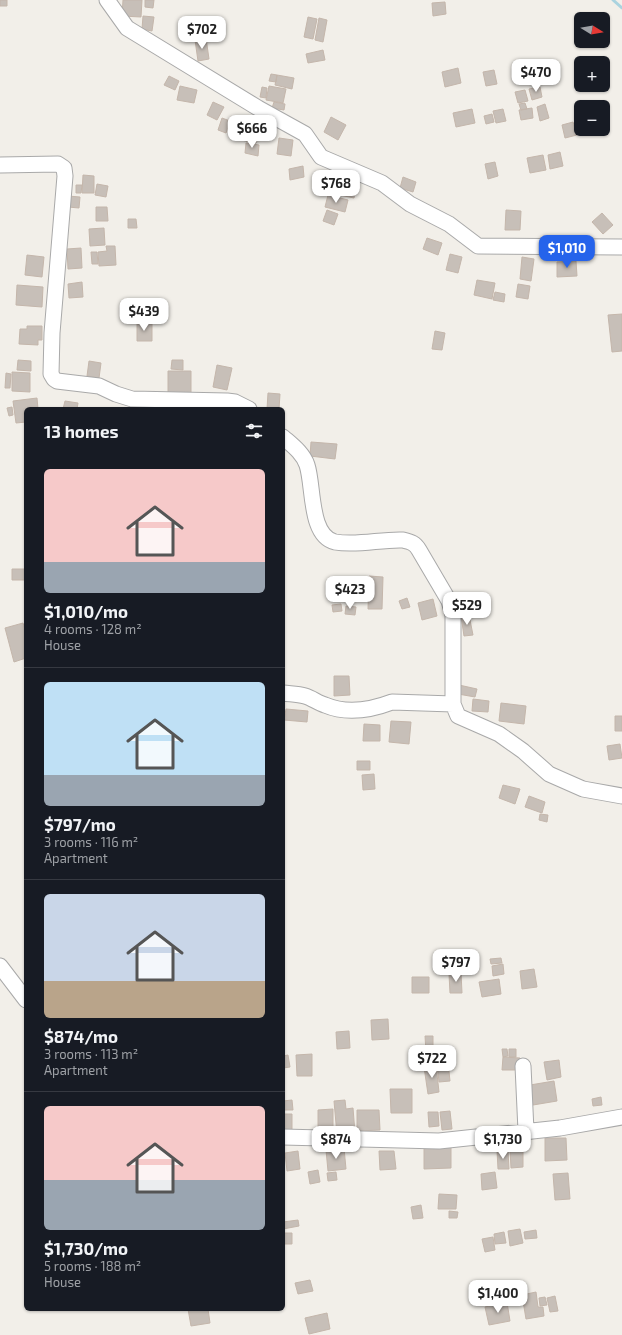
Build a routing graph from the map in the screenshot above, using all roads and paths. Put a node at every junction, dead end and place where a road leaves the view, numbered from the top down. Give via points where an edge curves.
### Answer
1 (106, 0) edge
2 (0, 165) edge
3 (622, 247) edge
4 (245, 407) edge
5 (285, 439) edge
6 (285, 693) edge
7 (453, 704) junction
8 (622, 796) edge
9 (0, 966) edge
10 (24, 997) edge
11 (523, 1066) dead end
12 (622, 1117) edge
13 (526, 1132) junction
14 (285, 1137) edge

1 - 3 street via 127,28 305,134 321,157 382,183 410,204 449,224 478,246
2 - 4 street via 58,164 64,168 52,333 51,374 54,379 99,386 132,399 227,401
5 - 7 street via 307,465 317,525 324,536 335,542 347,543 403,540 410,542 419,550 449,601 453,614
6 - 7 street via 303,695 325,706 350,710 392,702
7 - 8 street via 458,716 499,734 524,751 549,774 583,789
9 - 10 street
11 - 13 street
12 - 13 street
13 - 14 street via 439,1141

